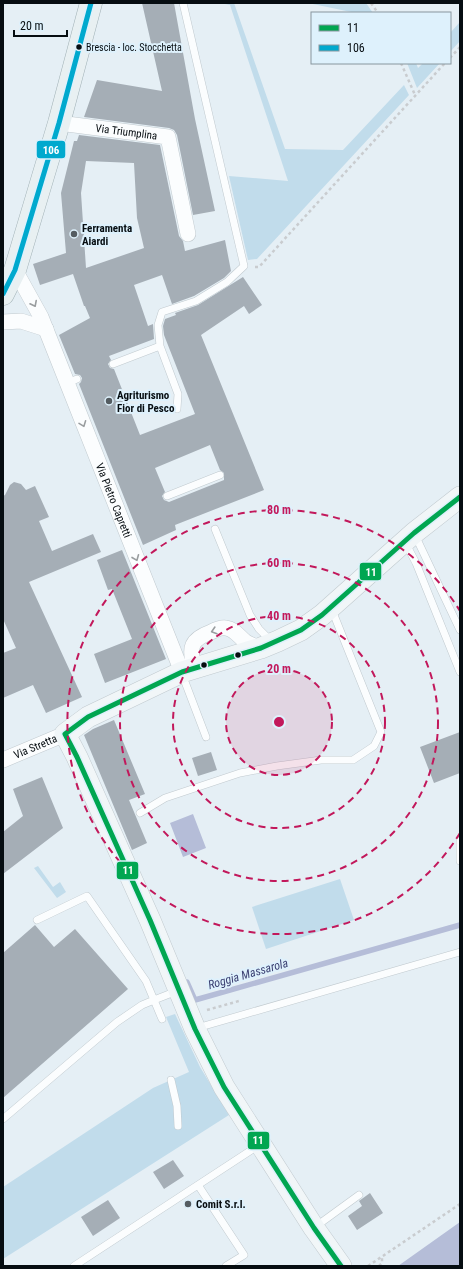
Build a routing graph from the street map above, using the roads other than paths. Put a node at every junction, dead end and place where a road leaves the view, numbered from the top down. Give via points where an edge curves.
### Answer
1 (91, 3) edge
2 (183, 3) edge
3 (59, 123) junction
4 (188, 234) dead end
5 (15, 270) junction
6 (3, 294) edge
7 (3, 322) edge
8 (46, 329) junction
9 (160, 346) junction
10 (113, 364) dead end
11 (177, 409) dead end
12 (220, 475) dead end
13 (166, 496) dead end
14 (460, 497) edge
15 (215, 529) dead end
16 (410, 537) junction
17 (331, 608) junction
18 (460, 630) edge
19 (267, 646) junction
20 (188, 670) junction
21 (460, 672) edge
22 (65, 734) junction
23 (206, 737) dead end
24 (3, 760) edge
25 (140, 813) dead end
26 (460, 841) edge
27 (460, 861) edge
28 (37, 920) dead end
29 (460, 952) edge
30 (180, 990) junction
31 (154, 1000) junction
32 (162, 1019) dead end
33 (195, 1029) junction
34 (171, 1080) dead end
35 (3, 1119) edge
36 (178, 1126) dead end
37 (259, 1145) junction
38 (198, 1185) junction
39 (359, 1195) dead end
40 (314, 1228) junction
41 (74, 1266) edge
42 (226, 1266) edge
43 (341, 1266) edge

1 - 3 main road
2 - 9 lane via 244,266 228,282 196,301 162,312 158,325
3 - 4 street, Via Triumplina via 168,137
3 - 5 main road
5 - 6 main road
5 -> 8 street, Via Pietro Capretti
7 - 8 street via 21,321
8 -> 20 street, Via Pietro Capretti via 72,381 122,515
9 - 10 lane
9 - 11 lane via 178,394
12 - 13 lane
14 - 16 street, Via Stretta
15 - 19 lane via 250,615 260,629
16 - 17 street, Via Stretta
16 - 18 lane
16 - 21 lane via 416,563
17 - 19 street, Via Stretta via 301,630
17 - 25 lane via 381,732 374,746 353,760 321,760 240,773 165,798
19 - 20 street, Via Stretta
19 -> 20 street via 246,642 235,631 226,628 214,630 193,642
20 - 22 street, Via Stretta via 88,717
20 - 23 lane
22 - 24 street, Via Stretta
22 - 30 street
26 - 27 lane
28 - 31 lane via 87,896 146,981
29 - 33 lane
30 - 31 lane
30 - 33 street
31 - 32 lane
31 - 35 lane via 117,1022
33 - 37 street via 224,1087
34 - 36 lane via 177,1106
37 - 38 lane
37 - 40 street
38 - 41 lane
38 - 42 lane via 244,1255
39 - 40 lane
40 - 43 street

